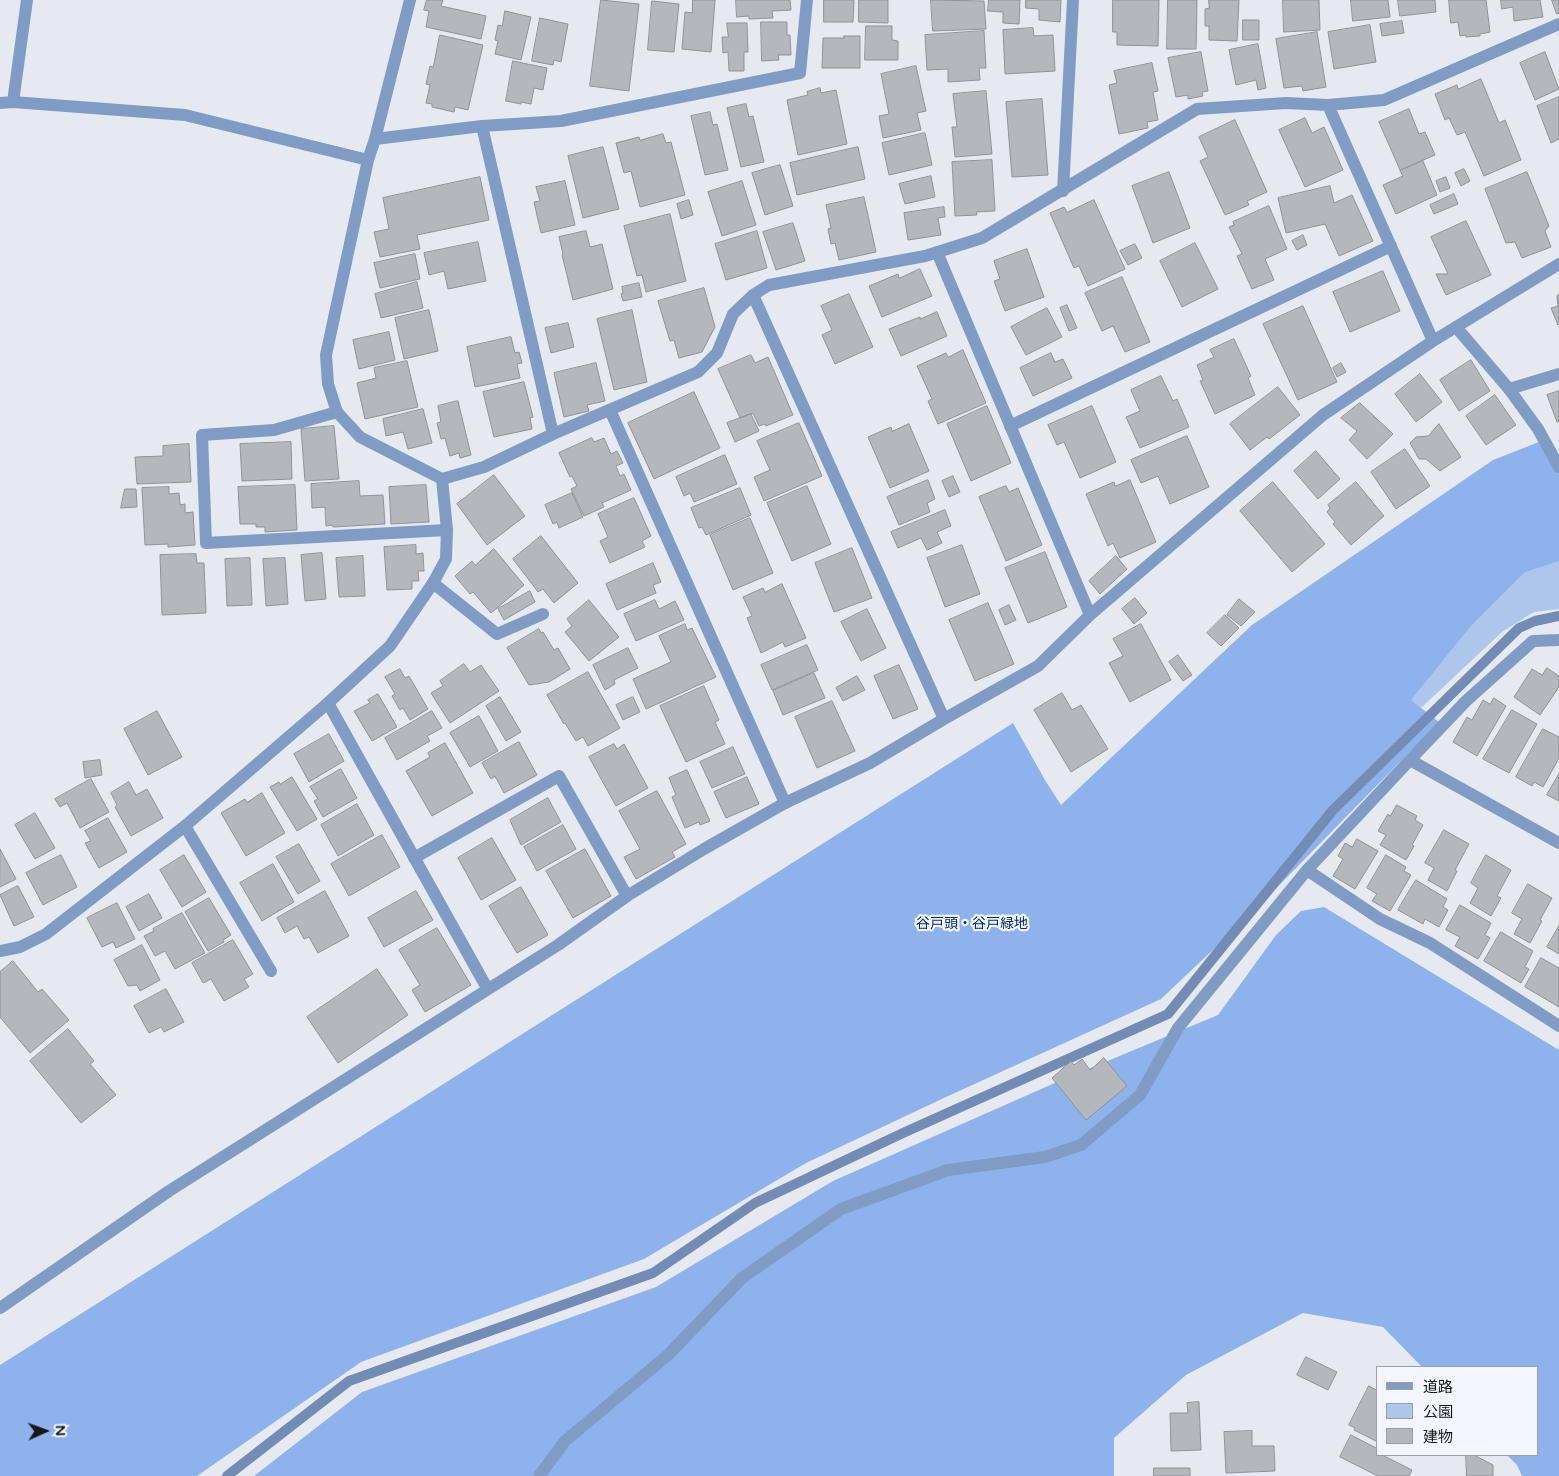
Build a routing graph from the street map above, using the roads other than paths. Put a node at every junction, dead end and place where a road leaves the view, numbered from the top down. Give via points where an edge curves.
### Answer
1 (28, 0) edge
2 (410, 0) edge
3 (807, 0) edge
4 (1073, 0) edge
5 (1559, 24) edge
6 (6, 102) edge
7 (1328, 105) junction
8 (482, 126) junction
9 (376, 139) junction
10 (368, 160) junction
11 (1063, 191) junction
12 (1391, 246) junction
13 (937, 252) junction
14 (1559, 264) edge
15 (753, 295) junction
16 (1456, 327) junction
17 (1433, 341) junction
18 (1559, 374) edge
19 (1509, 389) junction
20 (610, 410) junction
21 (337, 412) junction
22 (1010, 426) junction
23 (553, 434) junction
24 (1559, 466) edge
25 (442, 479) junction
26 (447, 530) junction
27 (433, 583) junction
28 (542, 614) dead end
29 (1090, 615) junction
30 (1559, 640) edge
31 (328, 703) junction
32 (944, 719) junction
33 (1410, 760) junction
34 (785, 803) junction
35 (185, 826) junction
36 (1559, 843) edge
37 (414, 858) junction
38 (1308, 870) junction
39 (627, 896) junction
40 (0, 951) edge
41 (271, 972) dead end
42 (487, 988) junction
43 (1559, 1026) edge
44 (0, 1308) edge
45 (539, 1476) edge

1 - 6 street
2 - 9 street
3 - 8 street via 800,73 561,121
4 - 11 street
5 - 7 street via 1384,100
6 - 10 street via 185,115
7 - 11 street via 1286,102 1197,109
7 - 12 street
8 - 9 street
8 - 23 street
9 - 10 street
10 - 21 street via 326,354 328,384
11 - 13 street via 982,238
12 - 17 street
12 - 22 street
13 - 15 street via 769,285
13 - 22 street
14 - 16 street
15 - 20 street via 733,314 717,353 698,372
15 - 32 street
16 - 17 street
16 - 19 street
17 - 29 street via 1323,415
18 - 19 street
19 - 24 street via 1538,429
20 - 23 street
20 - 34 street
21 - 25 street via 360,437
21 - 26 street via 274,430 202,435 206,543
22 - 29 street
23 - 25 street via 484,467
25 - 26 street
26 - 27 street via 446,559
27 - 28 street via 497,634
27 - 31 street via 390,646
29 - 32 street via 1038,666
30 - 33 street via 1533,641 1466,701
31 - 35 street
31 - 37 street
32 - 34 street via 870,763
33 - 36 street
33 - 38 street
34 - 39 street
35 - 40 street via 46,934 20,947
35 - 41 street
37 - 39 street via 559,776
37 - 42 street
38 - 43 street via 1380,919 1430,943
38 - 45 street via 1178,1028 1140,1095 1081,1145 1045,1158 948,1170 841,1209 742,1278 668,1355 565,1441
39 - 42 street via 558,945
42 - 44 street via 168,1191

